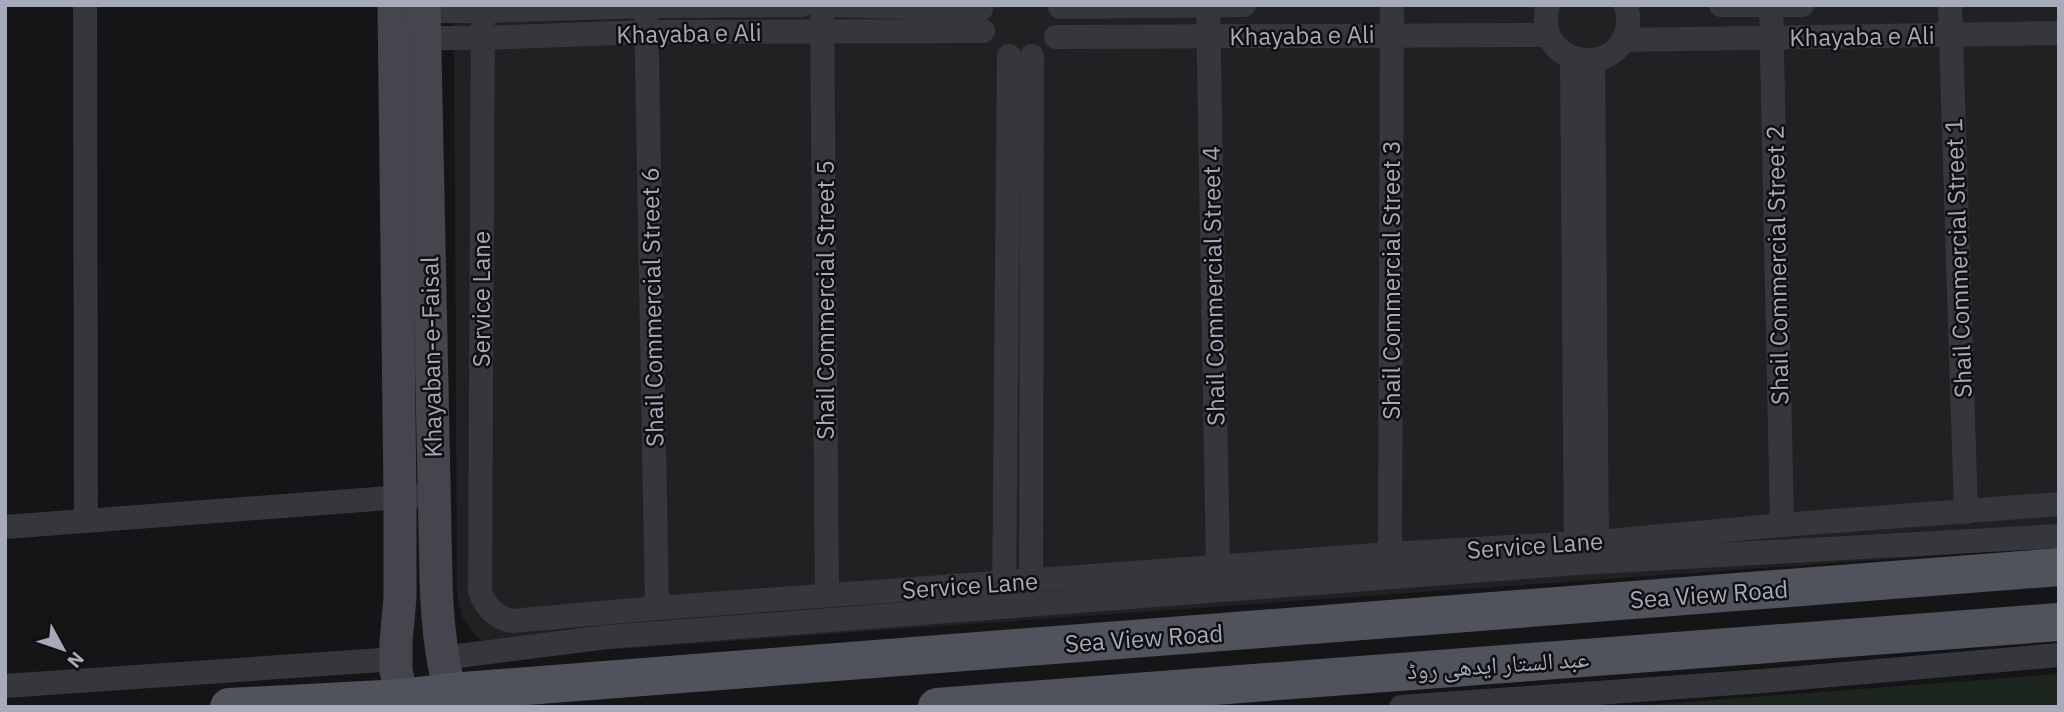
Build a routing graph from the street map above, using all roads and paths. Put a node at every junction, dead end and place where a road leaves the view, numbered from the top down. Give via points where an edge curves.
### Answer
1 (85, 5) edge
2 (802, 5) edge
3 (825, 5) edge
4 (1244, 5) edge
5 (1392, 5) edge
6 (1548, 5) edge
7 (1626, 5) edge
8 (1721, 5) edge
9 (1802, 5) edge
10 (1951, 5) edge
11 (646, 6) edge
12 (1060, 6) edge
13 (1208, 6) edge
14 (1771, 6) edge
15 (483, 8) edge
16 (982, 15) edge
17 (409, 18) edge
18 (822, 32) junction
19 (647, 33) junction
20 (2059, 33) edge
21 (1392, 34) junction
22 (1951, 34) junction
23 (1548, 35) junction
24 (1056, 37) junction
25 (1208, 37) junction
26 (482, 38) junction
27 (1772, 38) junction
28 (1623, 40) junction
29 (1020, 56) junction
30 (1582, 60) junction
31 (434, 496) junction
32 (401, 497) junction
33 (2059, 504) edge
34 (1966, 512) junction
35 (86, 520) junction
36 (1782, 525) junction
37 (5, 527) edge
38 (2059, 536) edge
39 (1587, 552) junction
40 (1390, 554) junction
41 (1218, 567) junction
42 (2059, 567) edge
43 (1031, 593) junction
44 (827, 595) junction
45 (1003, 595) junction
46 (657, 608) junction
47 (2059, 622) edge
48 (2059, 656) edge
49 (396, 659) junction
50 (449, 686) edge
51 (5, 687) edge
52 (404, 702) edge
53 (229, 707) edge
54 (937, 707) edge
55 (1401, 707) edge

1 - 35 street
2 - 11 street, Khayaba e Ali
3 - 16 street
3 - 18 street, Shail Commercial Street 5
4 - 13 street, Khayaba e Ali
5 - 21 street, Shail Commercial Street 3
6 - 23 street via 1544,18
7 - 28 street
8 - 14 street, Khayaba e Ali
9 - 14 street, Khayaba e Ali
10 - 22 street, Shail Commercial Street 1
11 - 15 street, Khayaba e Ali
11 - 19 street, Shail Commercial Street 6
12 - 13 street, Khayaba e Ali
12 - 24 street
13 - 25 street, Shail Commercial Street 4
14 - 27 street, Shail Commercial Street 2
15 - 17 street, Khayaba e Ali
15 - 26 street, Service Lane
16 - 18 street, Khayaba e Ali
16 - 29 street via 989,42 998,50
17 - 26 street, Khayaba e Ali
17 - 31 main road, Khayaban-e-Faisal
17 - 32 main road, Khayaban-e-Faisal
18 - 19 street, Khayaba e Ali
18 - 44 street, Shail Commercial Street 5
19 - 26 street, Khayaba e Ali
19 - 46 street, Shail Commercial Street 6
20 - 22 street, Khayaba e Ali
21 - 23 street, Khayaba e Ali
21 - 25 street, Khayaba e Ali
21 - 40 street, Shail Commercial Street 3
22 - 27 street, Khayaba e Ali
22 - 34 street, Shail Commercial Street 1
23 - 30 street via 1557,49
24 - 25 street, Khayaba e Ali
24 - 29 street via 1045,49
25 - 41 street, Shail Commercial Street 4
26 - 46 street, Service Lane via 480,592 486,607 511,621
27 - 28 street, Khayaba e Ali
27 - 36 street, Shail Commercial Street 2
28 - 30 street via 1610,54
29 - 43 street
29 - 45 street
30 - 39 street
31 - 32 street
31 - 50 main road, Khayaban-e-Faisal via 437,620
32 - 35 street
32 - 49 main road, Khayaban-e-Faisal
33 - 34 street, Service Lane
34 - 36 street, Service Lane
35 - 37 street
36 - 39 street, Service Lane
38 - 39 street
39 - 40 street, Service Lane
39 - 43 street
40 - 41 street, Service Lane
41 - 43 street, Service Lane
42 - 50 main road, Sea View Road
43 - 45 street, Service Lane
44 - 45 street, Service Lane
44 - 46 street, Service Lane
45 - 50 street via 607,637
47 - 54 main road, عبد الستار ایدھی روڈ
48 - 55 street
49 - 51 street
49 - 52 main road, Khayaban-e-Faisal
50 - 52 main road, Sea View Road
52 - 53 main road, Sea View Road

